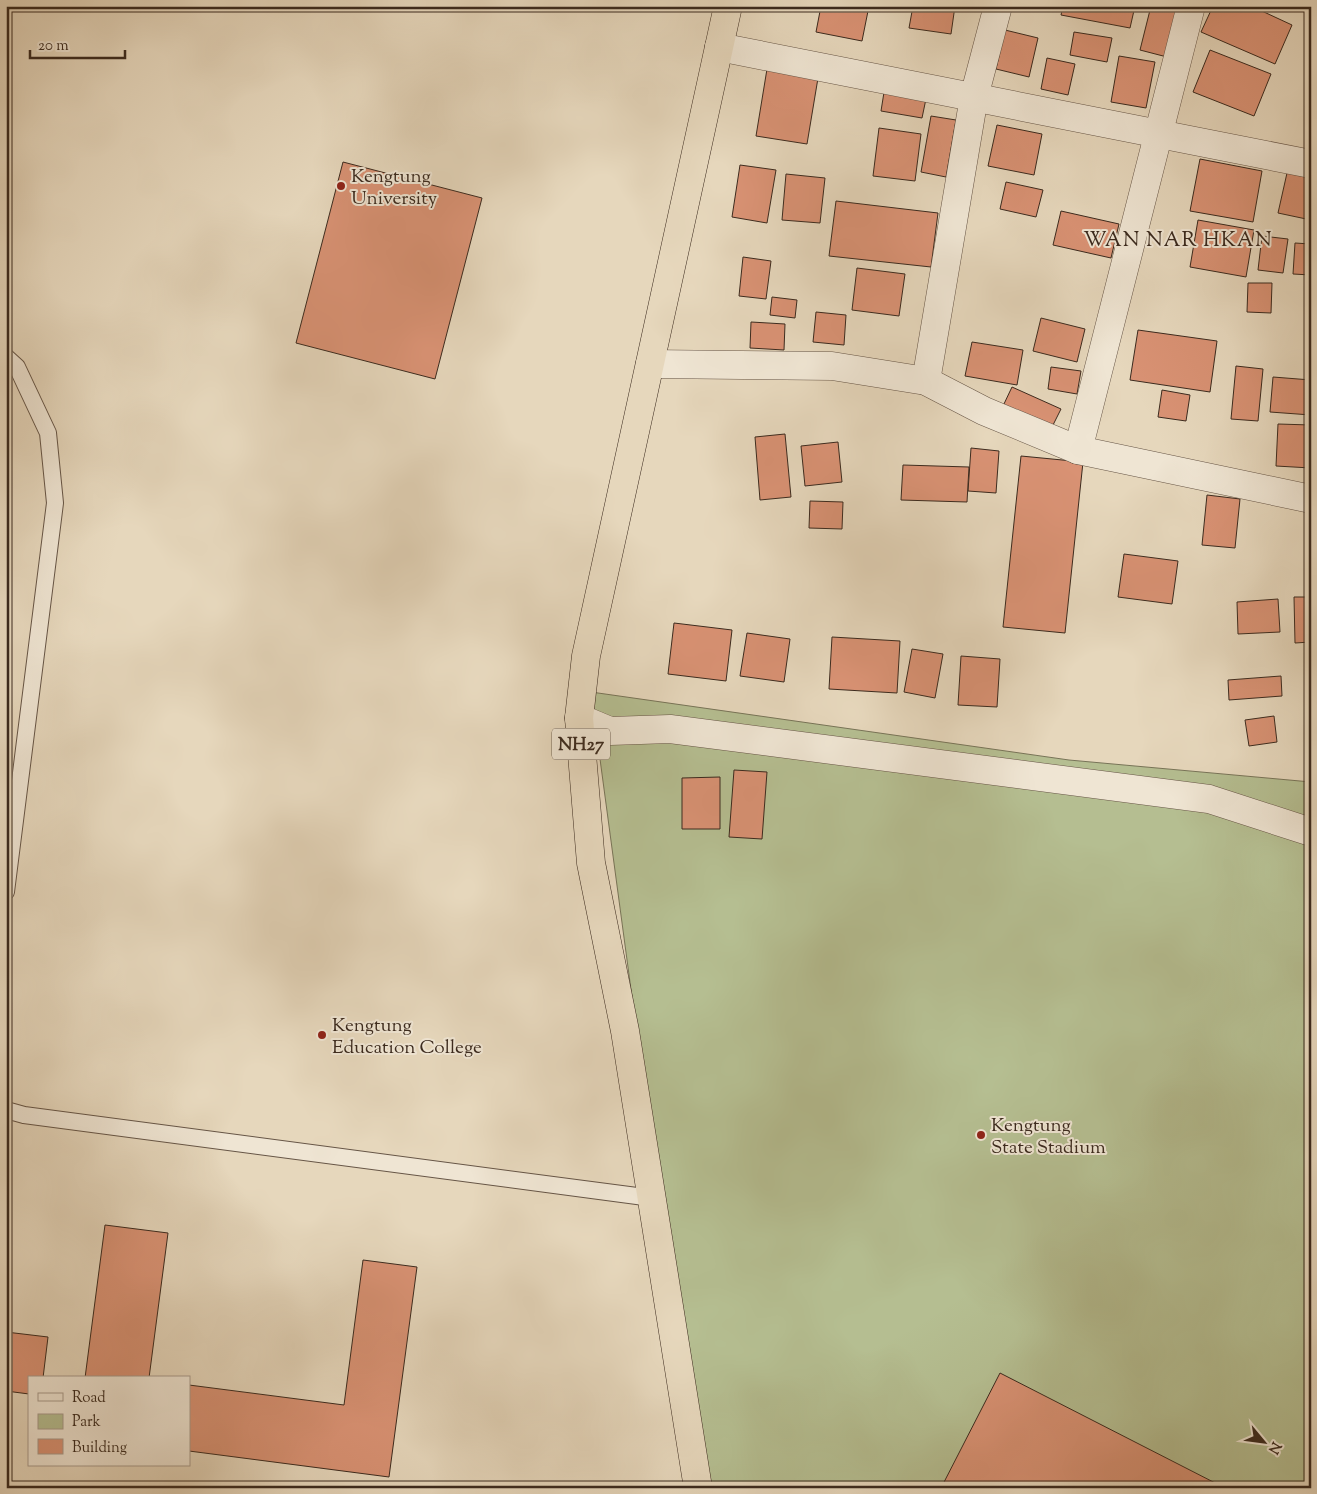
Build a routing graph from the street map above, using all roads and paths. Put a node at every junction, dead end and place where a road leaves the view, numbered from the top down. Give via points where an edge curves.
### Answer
1 (728, 6) edge
2 (998, 6) edge
3 (1191, 6) edge
4 (720, 46) junction
5 (974, 97) junction
6 (1158, 133) junction
7 (1311, 164) edge
8 (6, 357) edge
9 (650, 364) junction
10 (926, 381) junction
11 (1078, 450) junction
12 (1311, 499) edge
13 (579, 718) junction
14 (1311, 832) edge
15 (6, 892) edge
16 (6, 1110) edge
17 (652, 1198) junction
18 (698, 1488) edge

1 - 4 highway, NH27
2 - 5 street
3 - 6 street
4 - 5 street
4 - 9 highway, NH27
5 - 6 street
5 - 10 street
6 - 7 street
6 - 11 street
8 - 15 lane via 17,367 48,432 55,503
9 - 10 street via 832,366
9 - 13 highway, NH27 via 586,656
10 - 11 street via 984,411
11 - 12 street
13 - 14 street via 610,731 670,729 1209,799
13 - 17 highway, NH27 via 591,863 625,1031
16 - 17 lane via 24,1115
17 - 18 highway, NH27

